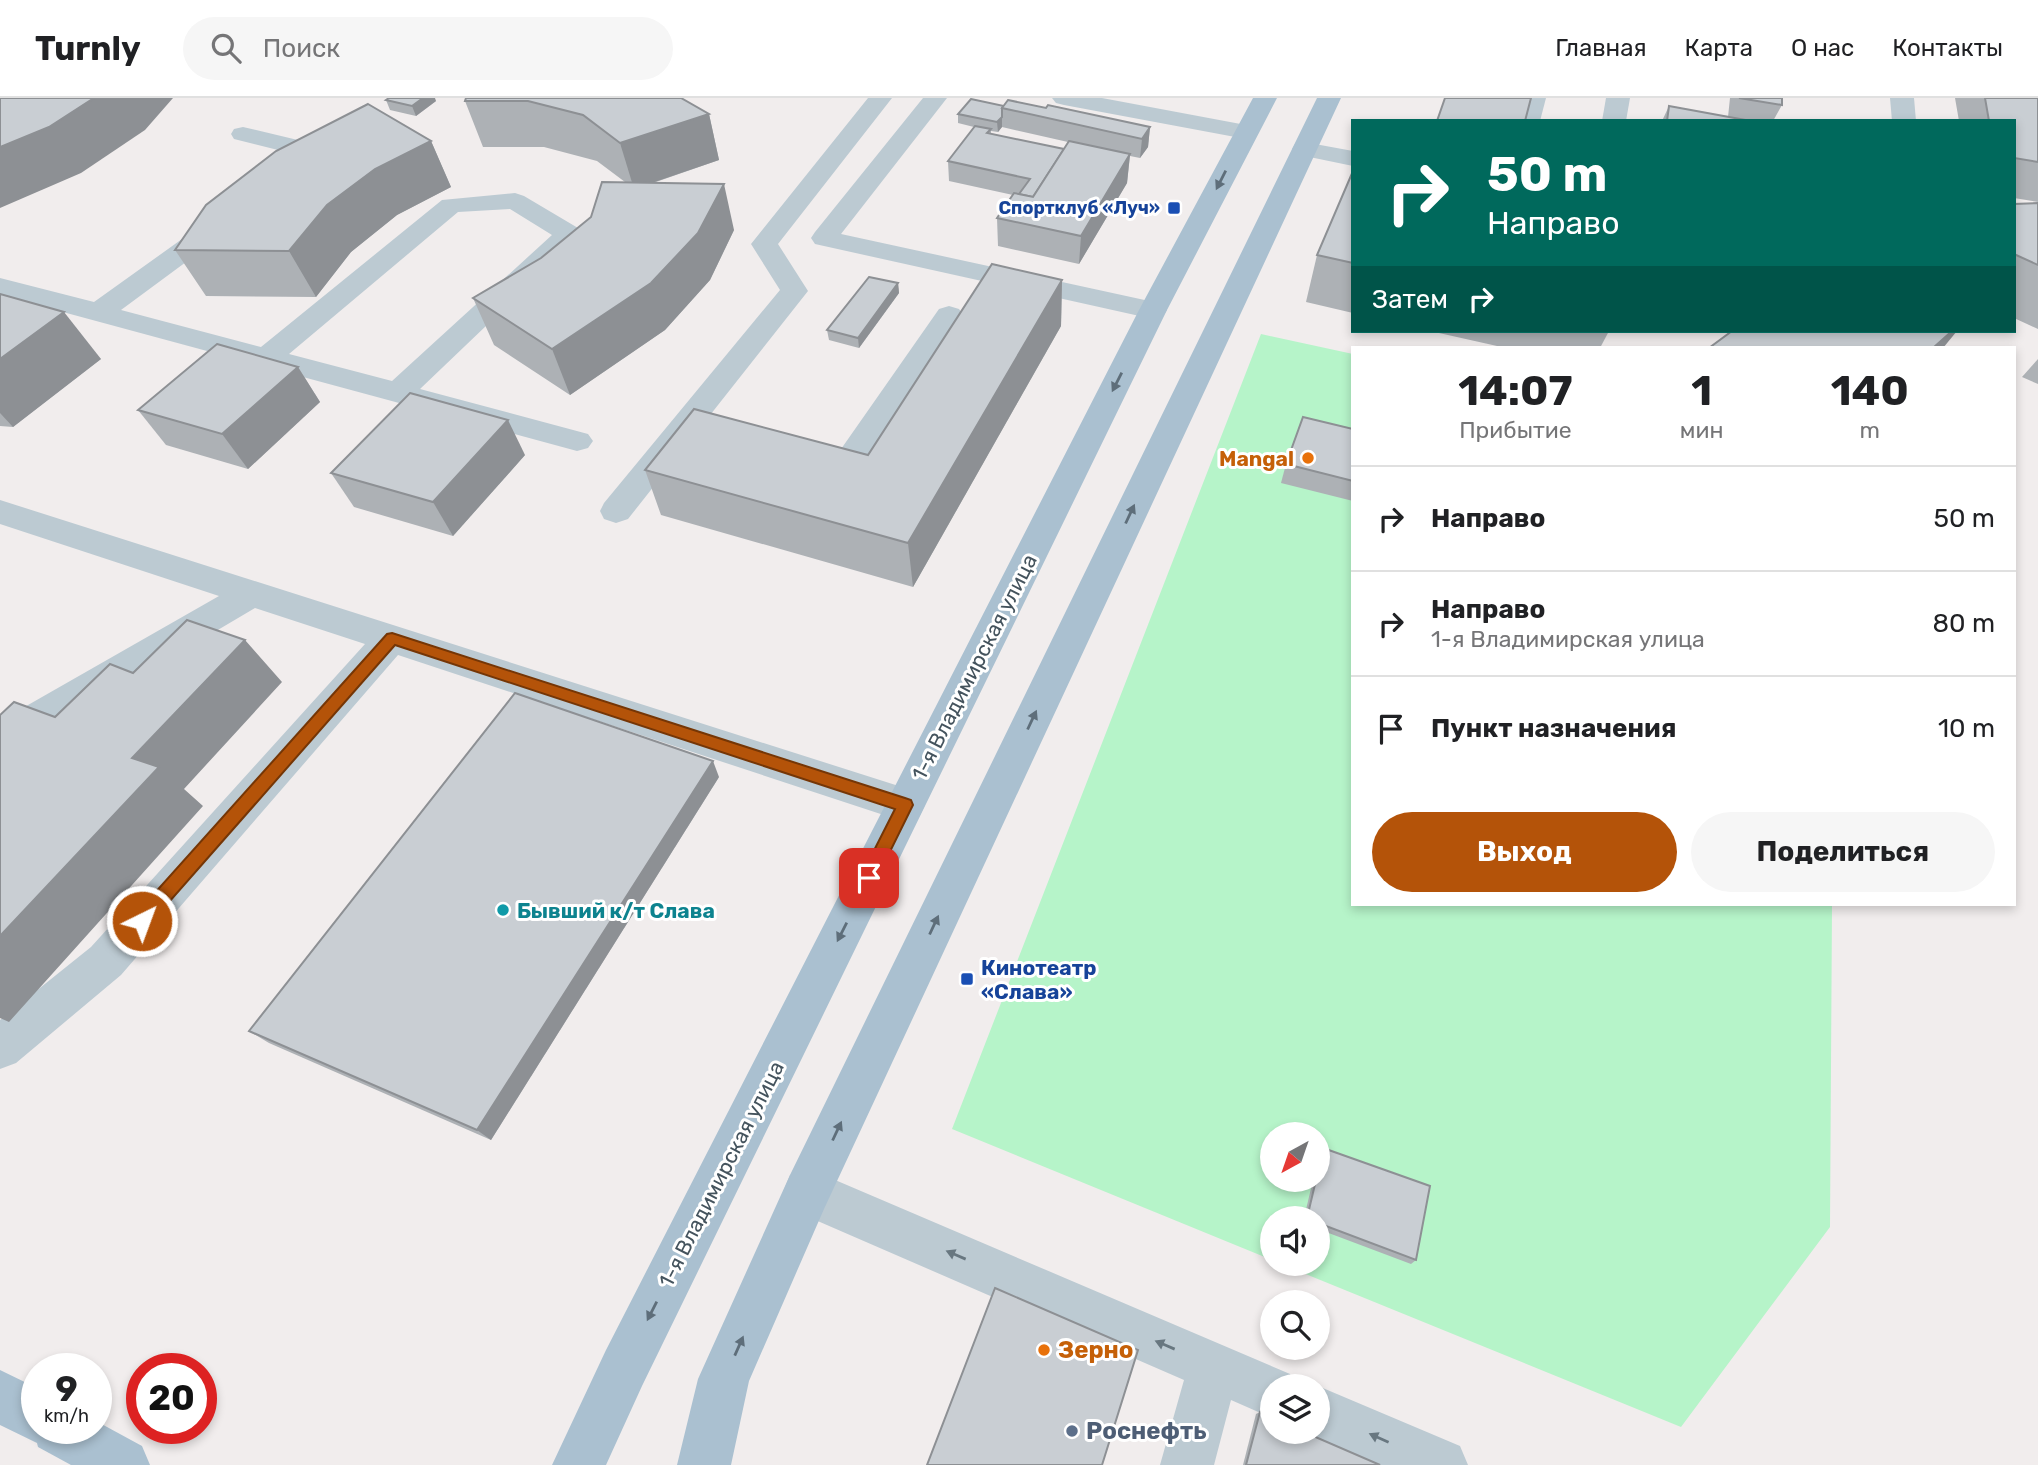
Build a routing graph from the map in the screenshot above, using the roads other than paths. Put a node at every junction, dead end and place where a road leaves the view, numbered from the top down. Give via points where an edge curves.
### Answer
1 (880, 98) edge
2 (935, 98) edge
3 (1064, 98) edge
4 (1265, 98) edge
5 (1329, 98) edge
6 (1534, 98) edge
7 (1618, 98) edge
8 (1902, 98) edge
9 (1529, 119) edge
10 (1614, 119) edge
11 (1904, 119) edge
12 (1247, 132) junction
13 (243, 134) dead end
14 (1304, 149) junction
15 (1351, 159) edge
16 (285, 176) edge
17 (242, 208) edge
18 (0, 286) edge
19 (1153, 310) junction
20 (99, 312) junction
21 (949, 315) dead end
22 (266, 358) junction
23 (397, 393) junction
24 (577, 441) dead end
25 (786, 461) edge
26 (616, 511) dead end
27 (0, 512) edge
28 (252, 593) junction
29 (392, 638) junction
30 (0, 740) edge
31 (905, 805) junction
32 (0, 1048) edge
33 (807, 1192) junction
34 (1214, 1367) junction
35 (1260, 1387) edge
36 (0, 1396) edge
37 (21, 1408) edge
38 (1330, 1417) edge
39 (86, 1444) edge
40 (123, 1465) edge
41 (579, 1465) edge
42 (704, 1465) edge
43 (1187, 1465) edge
44 (1441, 1465) edge

1 - 26 lane via 764,244 794,290 692,437
2 - 19 lane via 824,238
3 - 12 lane
4 - 12 main road, 1-я Владимирская улица
5 - 14 main road
6 - 9 lane
7 - 10 lane
8 - 11 lane
12 -> 19 main road, 1-я Владимирская улица
13 - 16 lane via 318,152
14 - 15 lane
33 -> 14 main road
17 - 20 lane
18 - 20 lane
19 -> 31 main road, 1-я Владимирская улица
20 - 22 lane
21 - 25 lane via 840,475
22 - 23 lane
22 - 23 lane via 451,205 515,201 569,234
23 - 24 lane
27 - 28 lane
28 - 29 lane
28 - 30 lane
29 - 31 lane
29 - 32 lane via 106,961
31 -> 41 main road, 1-я Владимирская улица
34 -> 33 lane
42 -> 33 main road via 724,1379
34 - 35 lane
34 - 43 lane
36 - 37 main road
44 -> 38 lane
39 - 40 main road

